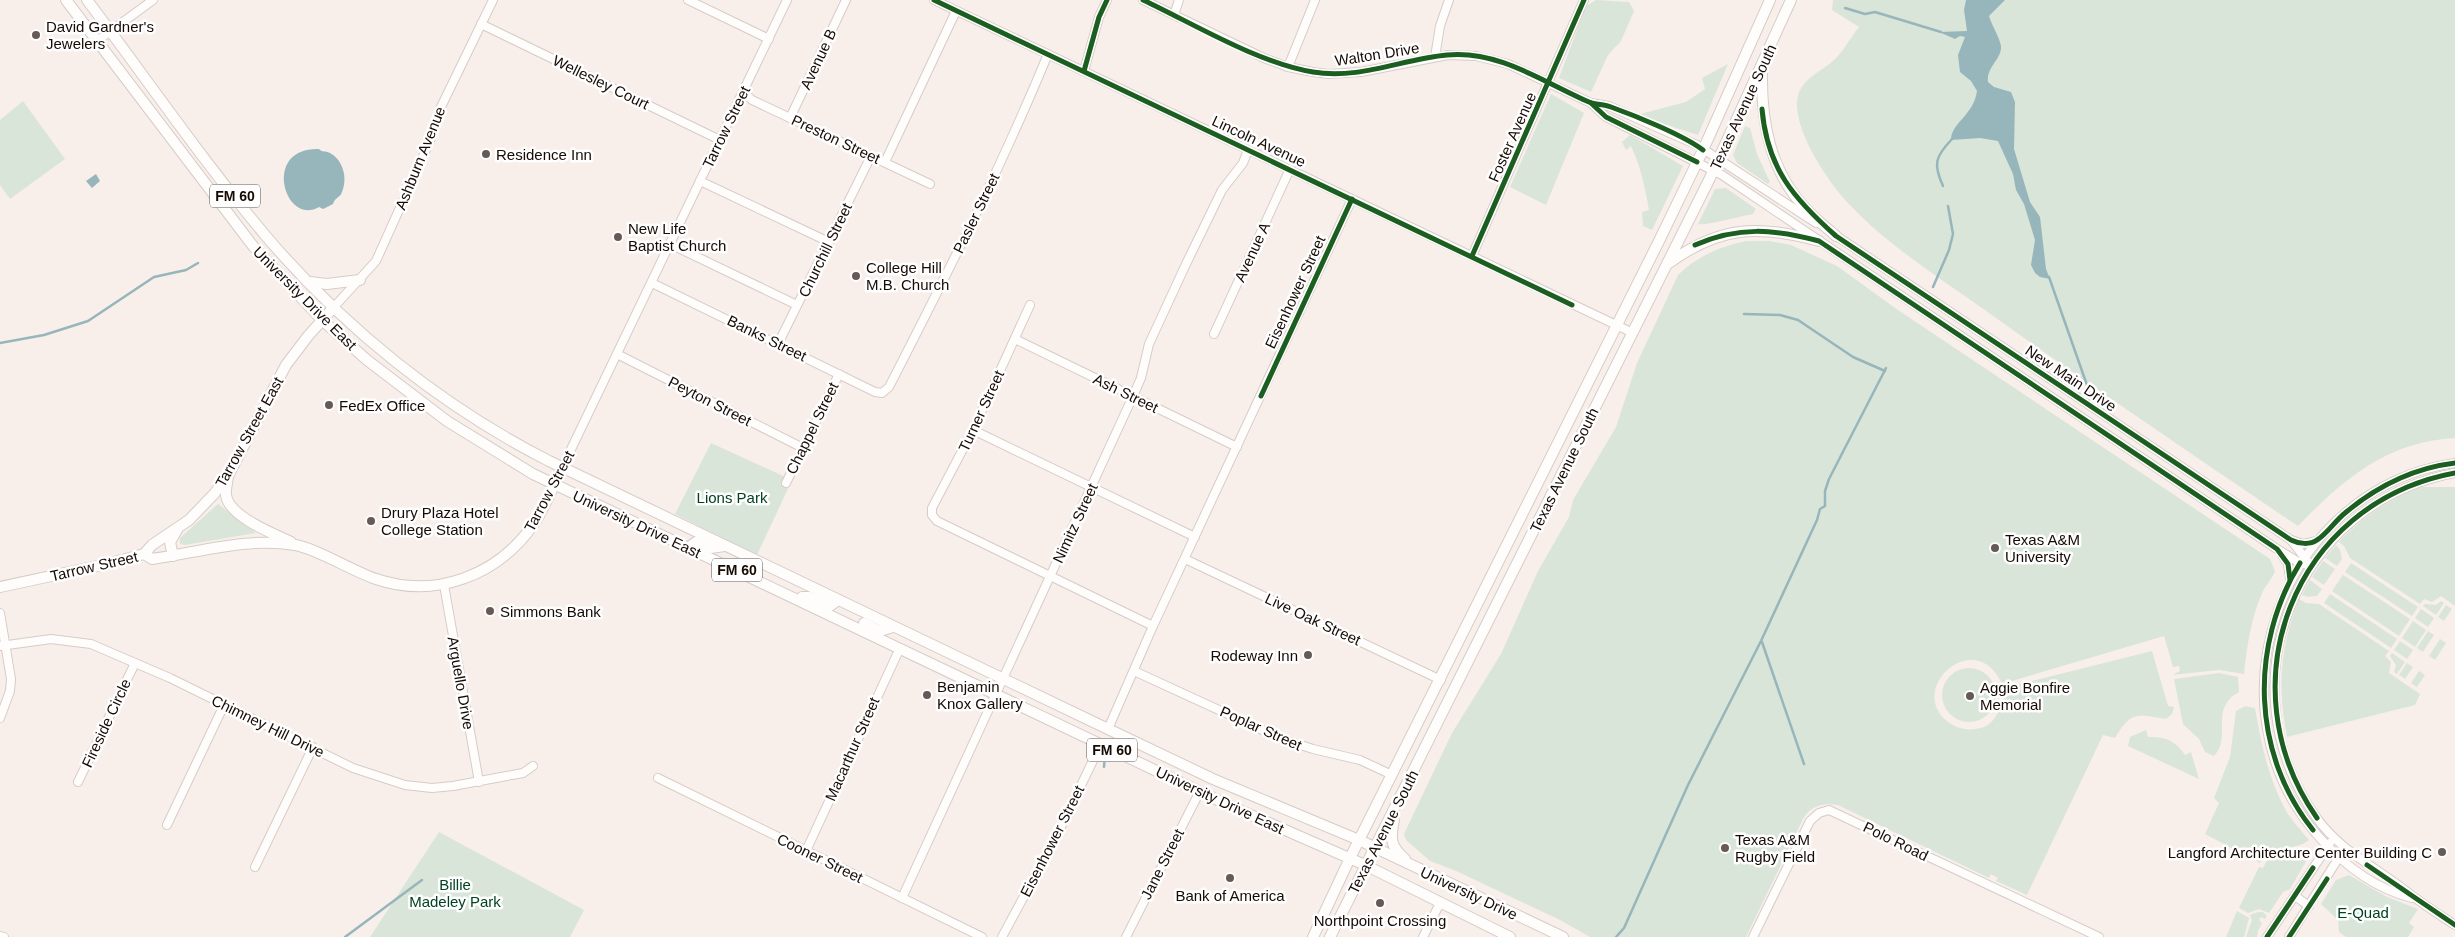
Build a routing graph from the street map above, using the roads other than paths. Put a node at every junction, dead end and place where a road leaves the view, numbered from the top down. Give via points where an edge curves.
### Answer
1 (66, 0) edge
2 (87, 0) edge
3 (153, 0) edge
4 (493, 0) edge
5 (688, 0) edge
6 (787, 0) edge
7 (846, 0) edge
8 (934, 0) edge
9 (1107, 0) edge
10 (1143, 0) edge
11 (1179, 0) edge
12 (1315, 0) edge
13 (1449, 0) edge
14 (1584, 0) edge
15 (1770, 0) edge
16 (1791, 0) edge
17 (956, 11) junction
18 (1174, 15) junction
19 (481, 24) junction
20 (110, 31) junction
21 (769, 39) junction
22 (97, 41) junction
23 (1048, 54) junction
24 (1435, 57) junction
25 (1762, 66) junction
26 (1288, 67) junction
27 (1084, 71) junction
28 (1550, 82) junction
29 (743, 92) junction
30 (1591, 103) junction
31 (790, 118) junction
32 (720, 140) junction
33 (1248, 150) junction
34 (1703, 150) junction
35 (183, 155) junction
36 (871, 156) junction
37 (1718, 160) junction
38 (208, 162) junction
39 (885, 162) junction
40 (1697, 162) junction
41 (1290, 169) junction
42 (1713, 170) junction
43 (700, 181) junction
44 (930, 184) dead end
45 (1352, 199) junction
46 (1836, 236) junction
47 (829, 242) junction
48 (1820, 242) junction
49 (670, 244) junction
50 (1472, 256) junction
51 (1667, 265) junction
52 (360, 280) junction
53 (310, 282) junction
54 (652, 283) junction
55 (797, 305) junction
56 (1030, 305) dead end
57 (334, 307) junction
58 (322, 320) junction
59 (1616, 326) junction
60 (1633, 333) junction
61 (1214, 334) dead end
62 (1015, 339) junction
63 (778, 344) junction
64 (1998, 344) junction
65 (617, 354) junction
66 (1991, 357) junction
67 (839, 374) junction
68 (882, 393) joint
69 (1133, 396) junction
70 (973, 430) junction
71 (1237, 447) junction
72 (2152, 447) junction
73 (803, 448) junction
74 (2144, 459) junction
75 (2455, 462) edge
76 (562, 468) junction
77 (2455, 473) edge
78 (228, 474) junction
79 (786, 483) dead end
80 (553, 485) junction
81 (1092, 486) junction
82 (1521, 516) junction
83 (1538, 524) junction
84 (177, 529) junction
85 (1195, 537) junction
86 (2292, 540) junction
87 (2317, 541) junction
88 (297, 545) junction
89 (725, 546) junction
90 (689, 547) junction
91 (2277, 550) junction
92 (144, 554) junction
93 (173, 556) junction
94 (2305, 556) junction
95 (1185, 559) junction
96 (2300, 563) junction
97 (2311, 566) junction
98 (1051, 576) junction
99 (2290, 580) junction
100 (444, 585) junction
101 (0, 587) edge
102 (794, 597) junction
103 (838, 600) junction
104 (0, 613) edge
105 (1153, 626) junction
106 (857, 627) junction
107 (893, 627) junction
108 (3, 646) edge
109 (900, 648) junction
110 (135, 663) junction
111 (1134, 671) junction
112 (1003, 679) junction
113 (1441, 680) junction
114 (997, 694) junction
115 (2264, 699) junction
116 (2274, 699) junction
117 (224, 705) junction
118 (0, 718) edge
119 (1108, 730) junction
120 (1101, 744) junction
121 (313, 747) junction
122 (533, 766) dead end
123 (1392, 775) junction
124 (658, 778) dead end
125 (78, 782) dead end
126 (479, 782) junction
127 (1200, 790) junction
128 (1396, 807) junction
129 (167, 825) dead end
130 (2334, 838) junction
131 (1359, 840) junction
132 (2328, 846) junction
133 (1375, 848) junction
134 (2346, 849) junction
135 (806, 850) junction
136 (1350, 858) junction
137 (2339, 858) junction
138 (1365, 865) junction
139 (255, 866) dead end
140 (1418, 869) junction
141 (2295, 896) junction
142 (902, 898) junction
143 (2414, 899) junction
144 (1440, 903) junction
145 (2309, 906) junction
146 (2455, 925) edge
147 (0, 936) edge
148 (4, 937) edge
149 (982, 937) edge
150 (1002, 937) edge
151 (1126, 937) edge
152 (1313, 937) edge
153 (1330, 937) edge
154 (1423, 937) edge
155 (1510, 937) edge
156 (1563, 937) edge
157 (1753, 937) edge
158 (2099, 937) edge
159 (2267, 937) edge
160 (2289, 937) edge

1 - 22 main road, University Drive East / FM 60
2 - 20 main road, University Drive East / FM 60
3 - 20 street
4 - 19 street, Ashburn Avenue
5 - 21 street
6 - 21 street, Tarrow Street
7 - 31 street, Avenue B
8 - 17 street, Lincoln Avenue
9 - 27 street via 1099,16
10 - 18 street, Walton Drive
11 - 18 street
12 - 26 street
13 - 24 street via 1440,26
14 - 28 street, Foster Avenue
15 - 34 main road, Texas Avenue South
16 - 25 main road, Texas Avenue South
17 - 23 street, Lincoln Avenue
17 - 39 street
18 - 26 street, Walton Drive
19 - 32 street, Wellesley Court
19 - 52 street, Ashburn Avenue via 440,109 430,141 386,240 376,261
20 - 22 street
20 - 38 main road, University Drive East / FM 60
21 - 29 street, Tarrow Street
22 - 35 main road, University Drive East / FM 60
23 - 27 street, Lincoln Avenue
23 - 68 street, Pasler Street via 1020,122 940,286 889,387
24 - 26 street, Walton Drive via 1344,74
24 - 28 street, Walton Drive via 1460,55 1492,59
25 - 37 main road, Texas Avenue South
25 - 46 main road via 1762,115 1776,163 1799,202
27 - 33 street, Lincoln Avenue
28 - 30 street, Walton Drive
28 - 50 street, Foster Avenue
29 - 31 street, Preston Street via 752,100
29 - 32 street, Tarrow Street
30 - 34 street, Walton Drive via 1609,106
30 - 40 street, Walton Drive via 1606,117
31 - 36 street, Preston Street
32 - 43 street, Tarrow Street
33 - 41 street, Lincoln Avenue
33 - 69 street, Nimitz Street via 1222,190 1157,326
34 - 37 street, Walton Drive
34 - 40 main road, Texas Avenue South
35 - 38 main road via 200,157
35 - 58 main road, University Drive East / FM 60 via 253,246
36 - 39 street, Preston Street
36 - 47 street, Churchill Street
37 - 42 main road, Texas Avenue South
37 - 46 street, New Main Drive
38 - 53 main road, University Drive East / FM 60 via 265,235
39 - 44 street, Preston Street
40 - 42 street, Walton Drive
40 - 59 main road, Texas Avenue South
41 - 45 street, Lincoln Avenue
41 - 61 street, Avenue A
42 - 48 street, New Main Drive
42 - 51 main road, Texas Avenue South
43 - 47 street
43 - 49 street, Tarrow Street
45 - 50 street, Lincoln Avenue
45 - 71 street, Eisenhower Street
46 - 64 street, New Main Drive
47 - 55 street, Churchill Street
48 - 51 main road via 1776,231 1744,231 1703,242
48 - 66 street, New Main Drive
49 - 54 street, Tarrow Street
49 - 55 street
50 - 59 street, Lincoln Avenue
51 - 60 main road, Texas Avenue South
52 - 53 main road via 326,284
52 - 57 street, Ashburn Avenue
53 - 57 main road, University Drive East / FM 60
54 - 63 street, Banks Street
54 - 65 street, Tarrow Street
55 - 63 street, Churchill Street
56 - 62 street, Turner Street
57 - 58 main road, Tarrow Street East
57 - 76 main road, University Drive East / FM 60 via 426,385 495,431
58 - 78 main road, Tarrow Street East via 286,366
58 - 80 main road, University Drive East / FM 60 via 412,396 471,437
59 - 60 street, Lincoln Avenue
59 - 82 main road, Texas Avenue South
60 - 83 main road, Texas Avenue South
62 - 69 street, Ash Street
62 - 70 street, Turner Street
63 - 67 street, Banks Street
64 - 66 street
64 - 72 street, New Main Drive
65 - 73 street, Peyton Street
65 - 76 street, Tarrow Street
66 - 74 street, New Main Drive
67 - 68 street, Banks Street
67 - 73 street, Chappel Street
69 - 71 street, Ash Street
69 - 81 street, Nimitz Street
70 - 81 street
70 - 98 street, Turner Street via 932,508 932,515 936,521
71 - 85 street, Eisenhower Street
72 - 74 street
72 - 86 street, New Main Drive
73 - 79 street, Chappel Street
74 - 91 street, New Main Drive
75 - 87 street via 2416,472 2380,488 2353,506
76 - 80 main road, Tarrow Street
76 - 89 main road, University Drive East / FM 60
77 - 97 street via 2414,484 2382,499 2342,529
78 - 84 main road, Tarrow Street East via 202,508
78 - 88 main road via 226,495 229,505 249,520
80 - 90 main road, University Drive East / FM 60
80 - 100 main road, Tarrow Street via 534,524 506,555 488,568
81 - 85 street
81 - 98 street, Nimitz Street
82 - 83 main road
82 - 113 main road, Texas Avenue South
83 - 128 main road, Texas Avenue South
84 - 92 main road, Tarrow Street East
84 - 93 main road via 170,542
85 - 95 street, Eisenhower Street
86 - 87 street via 2303,544
86 - 94 street, New Main Drive
87 - 94 street
88 - 93 main road, Tarrow Street via 238,543
88 - 100 main road, Tarrow Street via 390,583 418,587
89 - 90 main road via 711,548 696,542
89 - 103 main road, University Drive East / FM 60
90 - 102 main road, University Drive East / FM 60
91 - 96 street, New Main Drive
91 - 99 street via 2288,564
92 - 93 main road, Tarrow Street via 152,559
92 - 101 main road, Tarrow Street
94 - 96 street
94 - 97 street, New Main Drive
95 - 105 street, Eisenhower Street
95 - 113 street, Live Oak Street
96 - 97 street, New Main Drive
96 - 99 street
97 - 116 street via 2295,594 2280,636
98 - 105 street
98 - 112 street, Nimitz Street
99 - 115 street via 2278,606 2269,639
100 - 126 street, Arguello Drive
102 - 103 main road via 810,597 830,606
102 - 106 main road, University Drive East / FM 60
103 - 107 main road, University Drive East / FM 60
104 - 108 street
105 - 111 street, Eisenhower Street
106 - 107 main road via 861,623 880,631
106 - 109 main road, University Drive East / FM 60
107 - 112 main road, University Drive East / FM 60
108 - 110 street, Chimney Hill Drive via 52,639 74,640
108 - 118 street via 10,669 10,691
109 - 114 main road, University Drive East / FM 60
109 - 135 street, Macarthur Street
110 - 117 street, Chimney Hill Drive
110 - 125 street, Fireside Circle
111 - 119 street, Eisenhower Street
111 - 123 street, Poplar Street via 1288,741 1360,760
112 - 114 street, Nimitz Street
112 - 119 main road, University Drive East / FM 60
113 - 123 main road, Texas Avenue South
114 - 120 main road, University Drive East / FM 60
114 - 142 street, Nimitz Street
115 - 116 street
115 - 132 street via 2268,736 2283,780 2302,816
116 - 130 street via 2288,765 2310,808
117 - 121 street, Chimney Hill Drive
117 - 129 street
119 - 131 main road, University Drive East / FM 60 via 1213,779
120 - 127 main road, University Drive East / FM 60
120 - 150 street, Eisenhower Street
121 - 126 street, Chimney Hill Drive via 353,768 405,785 432,788
121 - 139 street
122 - 126 street, Chimney Hill Drive via 523,773
123 - 131 main road, Texas Avenue South
124 - 135 street, Cooner Street
127 - 136 main road, University Drive East / FM 60
127 - 151 street, Jane Street
128 - 133 main road, Texas Avenue South
128 - 140 main road via 1390,833 1392,846
130 - 132 street
130 - 134 street
131 - 133 main road, University Drive East / FM 60
131 - 136 main road, Texas Avenue South
132 - 137 street
132 - 141 street
133 - 138 main road, Texas Avenue South
133 - 140 main road, University Drive / FM 60
134 - 137 street
134 - 143 street
135 - 142 street, Cooner Street
136 - 138 main road, University Drive / FM 60
136 - 152 main road, Texas Avenue South
137 - 143 street via 2387,890
137 - 145 street
138 - 144 main road, University Drive / FM 60
138 - 153 main road, Texas Avenue South
140 - 156 main road, University Drive / FM 60
141 - 145 street
141 - 159 street
142 - 149 street, Cooner Street
143 - 146 street
144 - 154 street
144 - 155 main road, University Drive / FM 60
145 - 160 street
147 - 148 street
157 - 158 street, Polo Road via 1810,821 1825,810 1836,812

